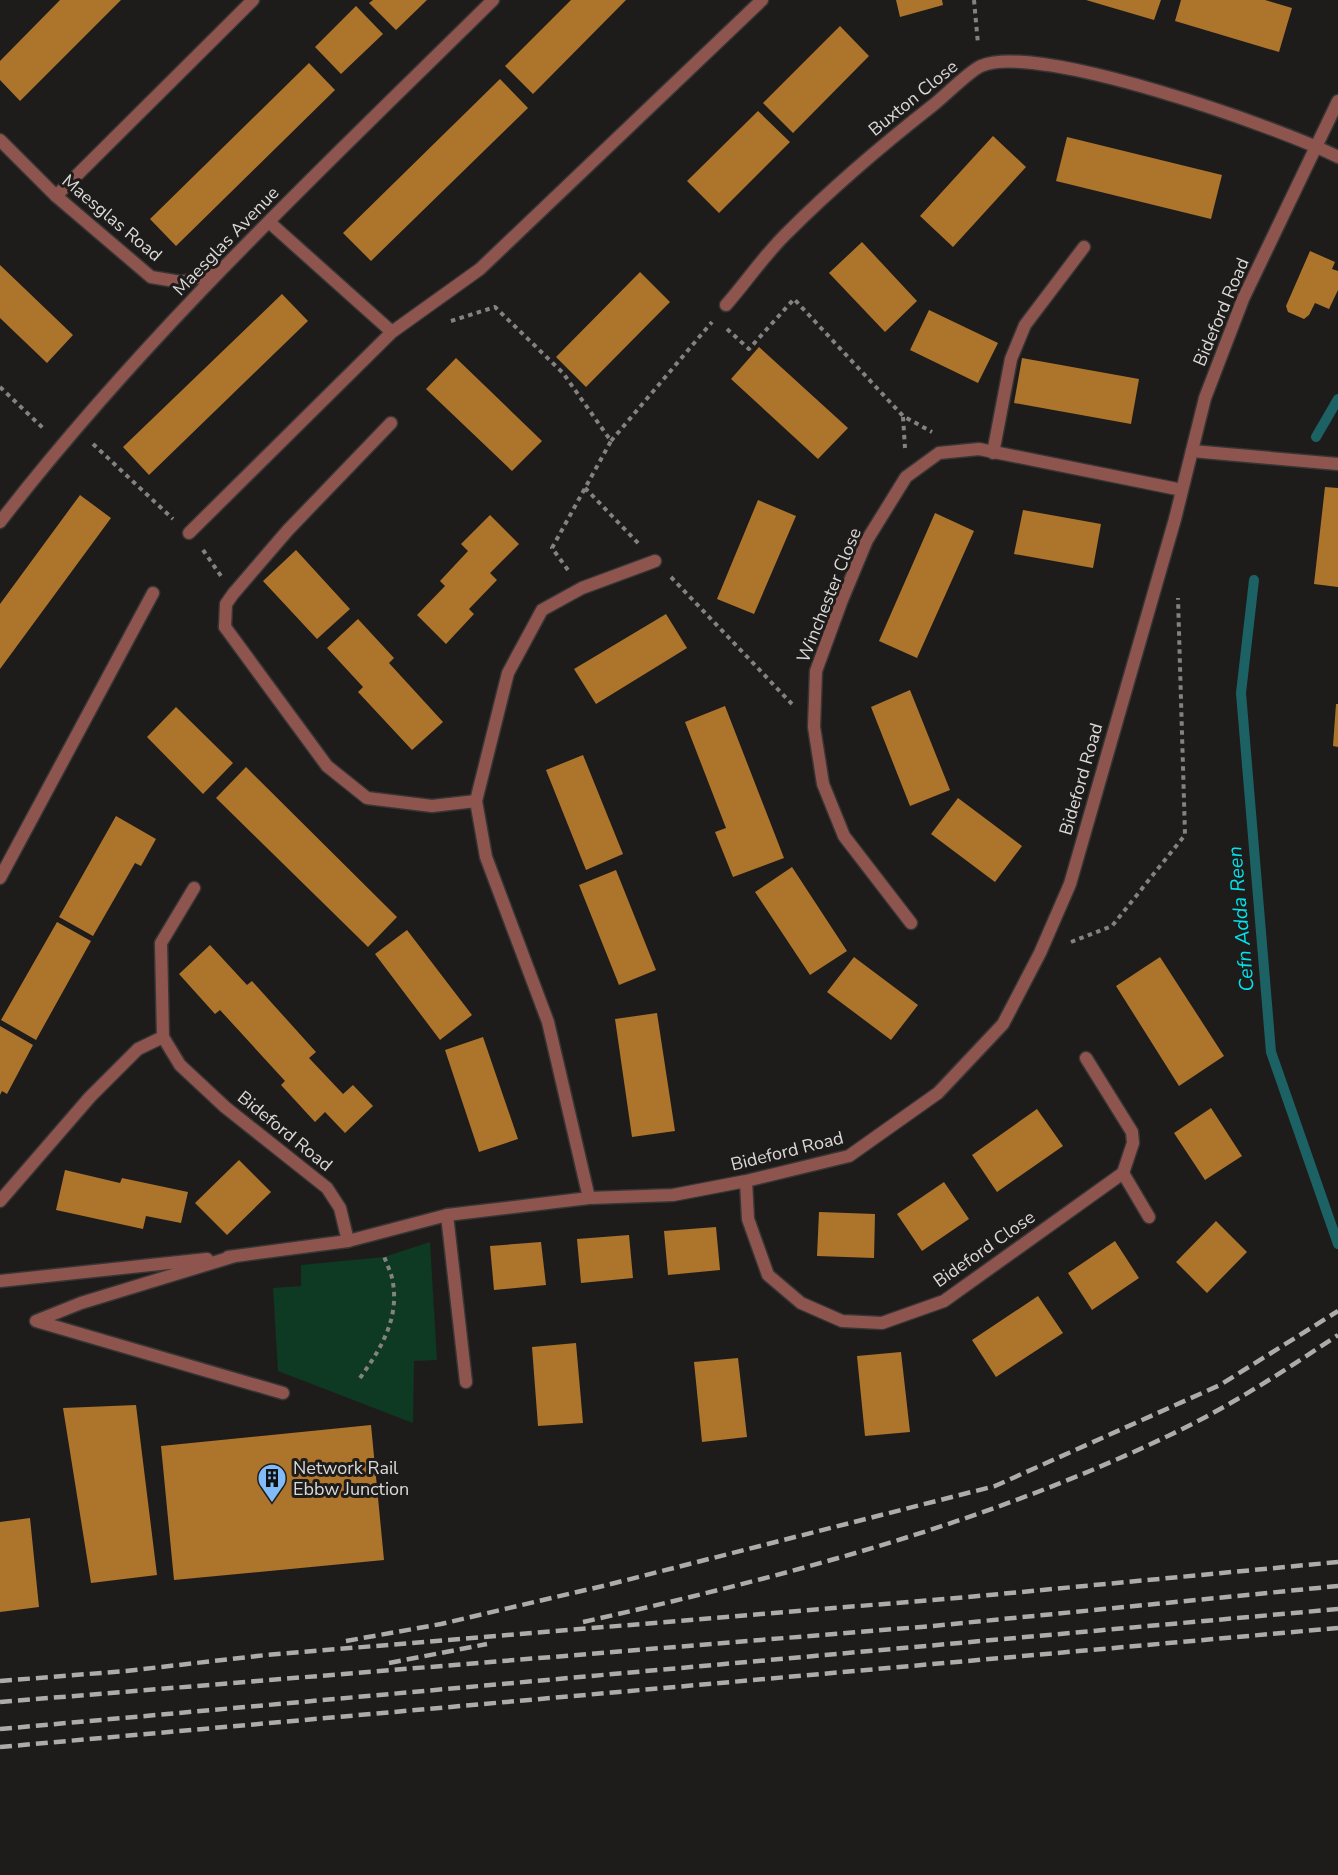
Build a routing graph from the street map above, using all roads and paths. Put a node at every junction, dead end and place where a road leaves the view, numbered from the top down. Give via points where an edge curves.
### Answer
1 (253, 0) edge
2 (493, 0) edge
3 (762, 0) edge
4 (974, 0) edge
5 (981, 66) junction
6 (1338, 100) edge
7 (0, 140) edge
8 (1316, 146) junction
9 (1338, 157) edge
10 (56, 196) junction
11 (269, 222) junction
12 (1084, 247) dead end
13 (218, 273) junction
14 (726, 305) joint
15 (715, 318) junction
16 (408, 322) junction
17 (392, 332) junction
18 (0, 387) edge
19 (391, 423) dead end
20 (75, 427) junction
21 (611, 441) junction
22 (60, 444) junction
23 (964, 451) junction
24 (1192, 451) junction
25 (993, 453) junction
26 (1338, 464) edge
27 (585, 488) junction
28 (1182, 490) junction
29 (0, 522) edge
30 (189, 533) junction
31 (655, 561) junction
32 (582, 588) junction
33 (1177, 589) dead end
34 (153, 593) dead end
35 (233, 594) junction
36 (814, 726) junction
37 (476, 801) junction
38 (0, 878) edge
39 (195, 888) dead end
40 (911, 924) dead end
41 (1040, 953) junction
42 (163, 1036) junction
43 (1086, 1058) dead end
44 (1123, 1173) junction
45 (746, 1181) junction
46 (590, 1198) junction
47 (0, 1201) edge
48 (447, 1215) junction
49 (1149, 1217) dead end
50 (386, 1231) junction
51 (348, 1241) junction
52 (235, 1256) junction
53 (0, 1281) edge
54 (360, 1378) dead end
55 (466, 1382) dead end
56 (283, 1393) dead end

1 - 10 street
2 - 11 street, Maesglas Avenue
3 - 16 street via 480,269
4 - 5 path
5 - 8 street, Buxton Close via 1041,63 1084,71 1246,120
5 - 14 street, Buxton Close via 873,153 786,233
6 - 8 street, Bideford Road
7 - 10 street, Maesglas Road
8 - 9 street, Buxton Close
8 - 24 street, Bideford Road via 1243,298 1205,398
10 - 13 street, Maesglas Road via 151,277 181,282
11 - 13 street, Maesglas Avenue
11 - 17 street
12 - 25 street via 1025,326 1011,359
13 - 20 street, Maesglas Avenue
14 - 15 path
15 - 21 path
15 - 23 path via 749,349 794,299 903,416
16 - 17 street
16 - 21 path via 422,330 495,307 563,373
17 - 30 street
18 - 22 path
19 - 35 street via 288,530
20 - 22 street, Maesglas Avenue
20 - 30 path
21 - 27 path
22 - 29 street, Maesglas Avenue
23 - 25 street, Winchester Close via 979,449
23 - 36 street, Winchester Close via 939,453 906,477 867,540 816,671
24 - 26 street
24 - 28 street, Bideford Road
25 - 28 street, Winchester Close
27 - 31 path
27 - 32 path via 552,548
28 - 41 street, Bideford Road via 1070,884
30 - 35 path
31 - 32 street
31 - 36 path
32 - 37 street via 542,610 508,673
33 - 41 path via 1185,835 1112,926
34 - 38 street
35 - 37 street via 226,604 225,627 327,766 367,798 432,806
36 - 40 street, Winchester Close via 823,784 844,836
37 - 46 street via 486,857 548,1022
39 - 42 street, Bideford Road via 161,943
41 - 45 street, Bideford Road via 1003,1024 938,1093 849,1156
42 - 47 street via 138,1048
42 - 51 street, Bideford Road via 180,1065 225,1107 327,1188 340,1208
43 - 44 street via 1132,1132 1133,1143
44 - 45 street, Bideford Close via 944,1301 882,1323 842,1322 801,1303 768,1275 748,1219
44 - 49 street
45 - 46 street, Bideford Road via 673,1195
46 - 48 street, Bideford Road
48 - 50 street, Bideford Road
48 - 55 street
50 - 51 street, Bideford Road
50 - 54 path via 384,1257 393,1284 390,1326 383,1347
51 - 52 street
52 - 53 street
52 - 56 street via 81,1303 36,1321

